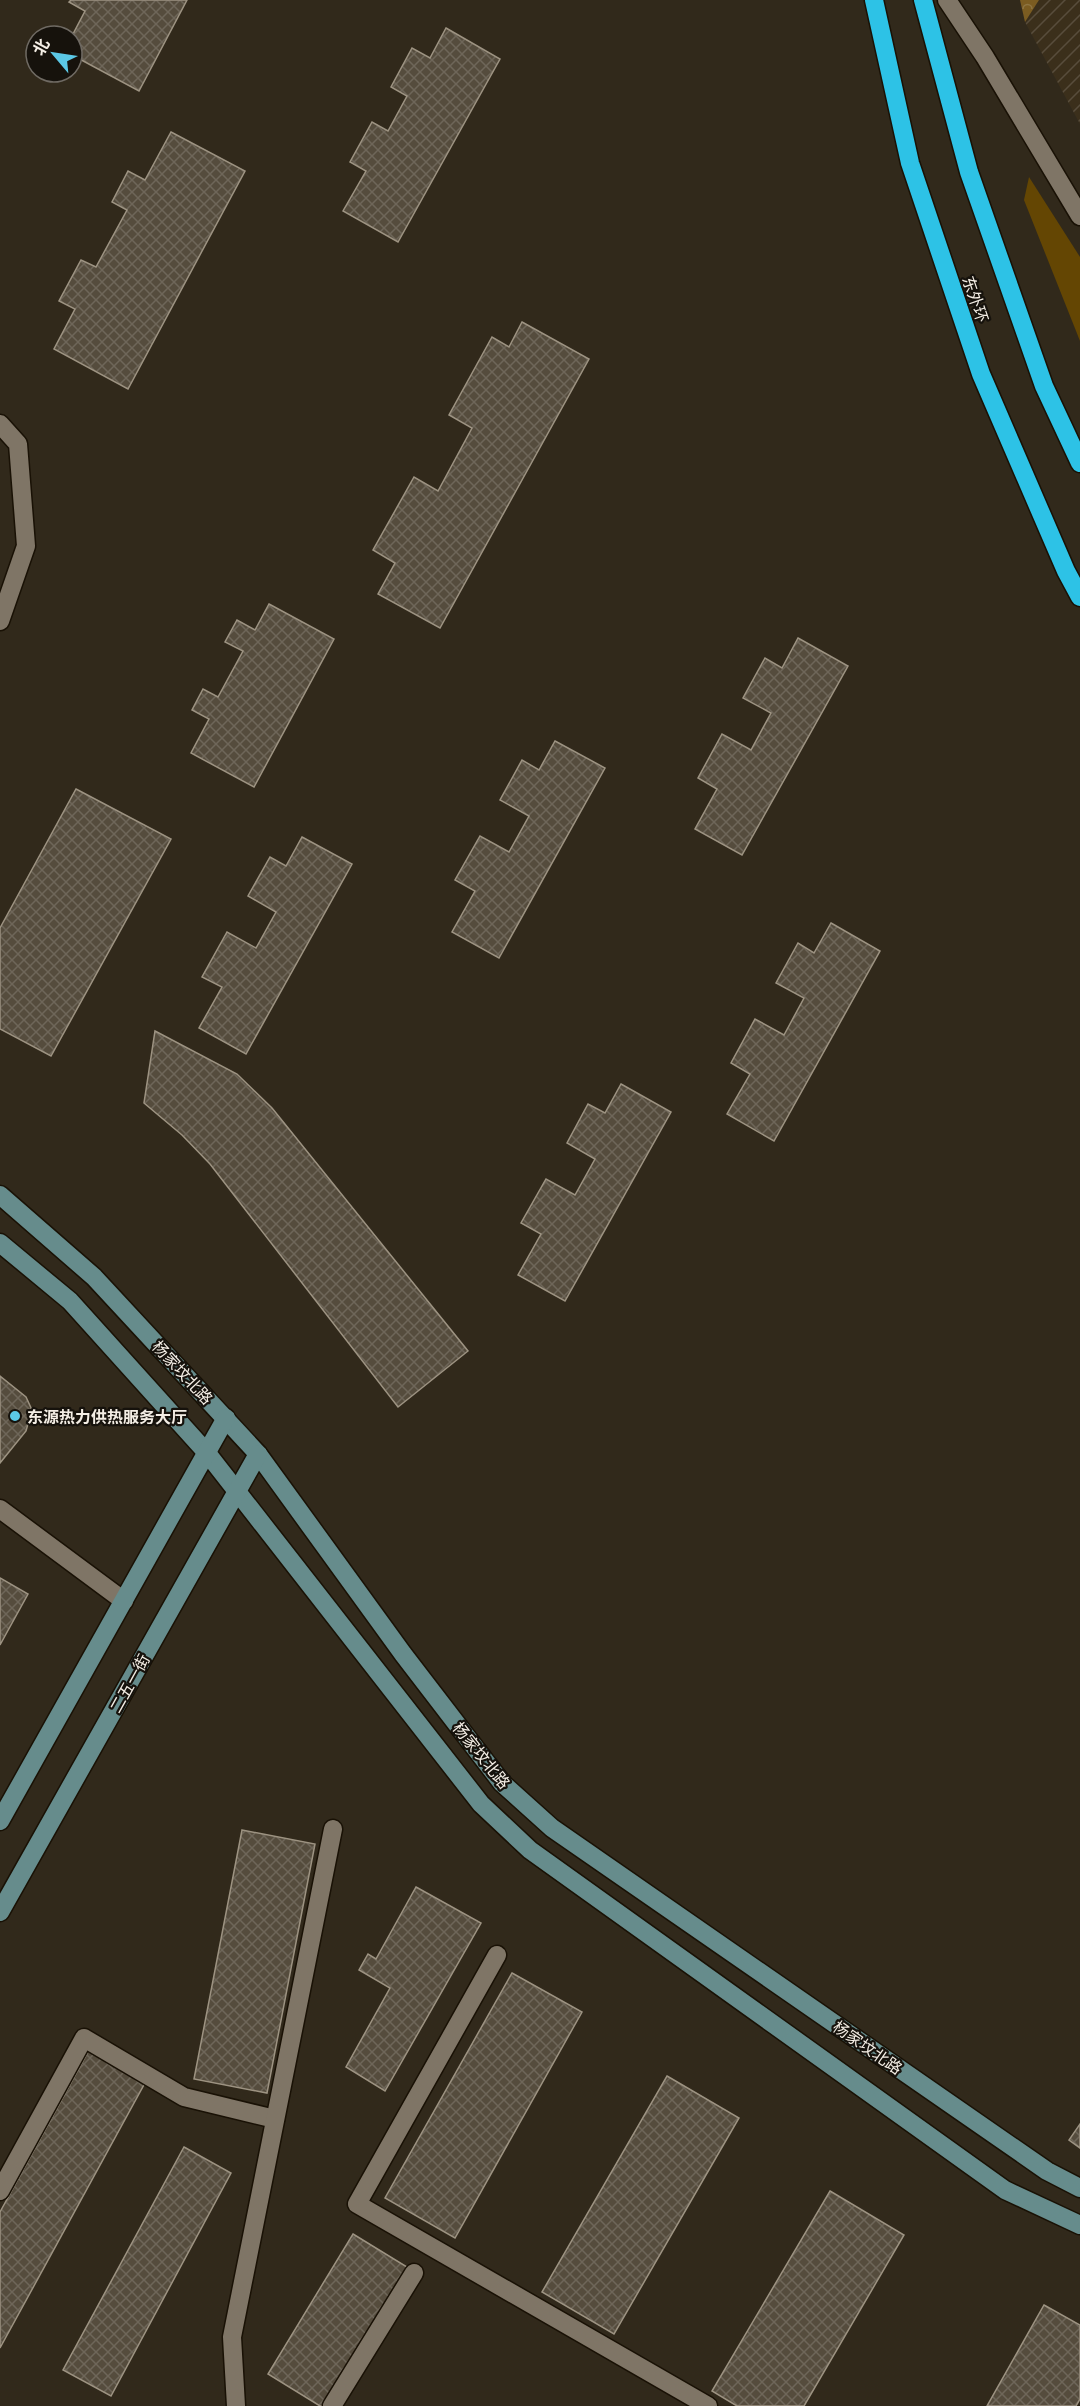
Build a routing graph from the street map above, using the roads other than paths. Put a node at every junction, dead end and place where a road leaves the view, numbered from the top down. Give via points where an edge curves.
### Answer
1 (874, 0) edge
2 (923, 0) edge
3 (947, 0) edge
4 (1080, 216) edge
5 (0, 424) edge
6 (1080, 463) edge
7 (1080, 597) edge
8 (0, 621) edge
9 (0, 1195) edge
10 (0, 1243) edge
11 (226, 1418) junction
12 (207, 1453) junction
13 (258, 1454) junction
14 (237, 1490) junction
15 (0, 1509) edge
16 (124, 1601) junction
17 (0, 1821) edge
18 (333, 1829) dead end
19 (0, 1912) edge
20 (496, 1955) dead end
21 (275, 2119) junction
22 (1080, 2188) edge
23 (0, 2191) edge
24 (1080, 2225) edge
25 (414, 2273) dead end
26 (236, 2406) edge
27 (332, 2406) edge
28 (708, 2406) edge

1 - 7 highway, 东外环 via 910,163 981,374
2 - 6 highway via 969,172 1044,386
3 - 4 street
5 - 8 street via 18,444 26,546
9 - 11 main road, 杨家坟北路 via 94,1277
10 - 12 main road, 杨家坟北路 via 70,1301
11 - 12 main road
11 - 13 main road, 杨家坟北路
12 - 14 main road, 杨家坟北路
12 - 16 main road
13 - 14 main road, 二五一街
13 - 22 main road, 杨家坟北路 via 502,1784 552,1828 1047,2171
14 - 19 main road, 二五一街
14 - 24 main road, 杨家坟北路 via 481,1804 530,1850 1005,2190
15 - 16 street
16 - 17 main road
18 - 21 street
20 - 28 street via 357,2204
21 - 23 street via 184,2097 84,2038
21 - 26 street via 232,2337
25 - 27 street

